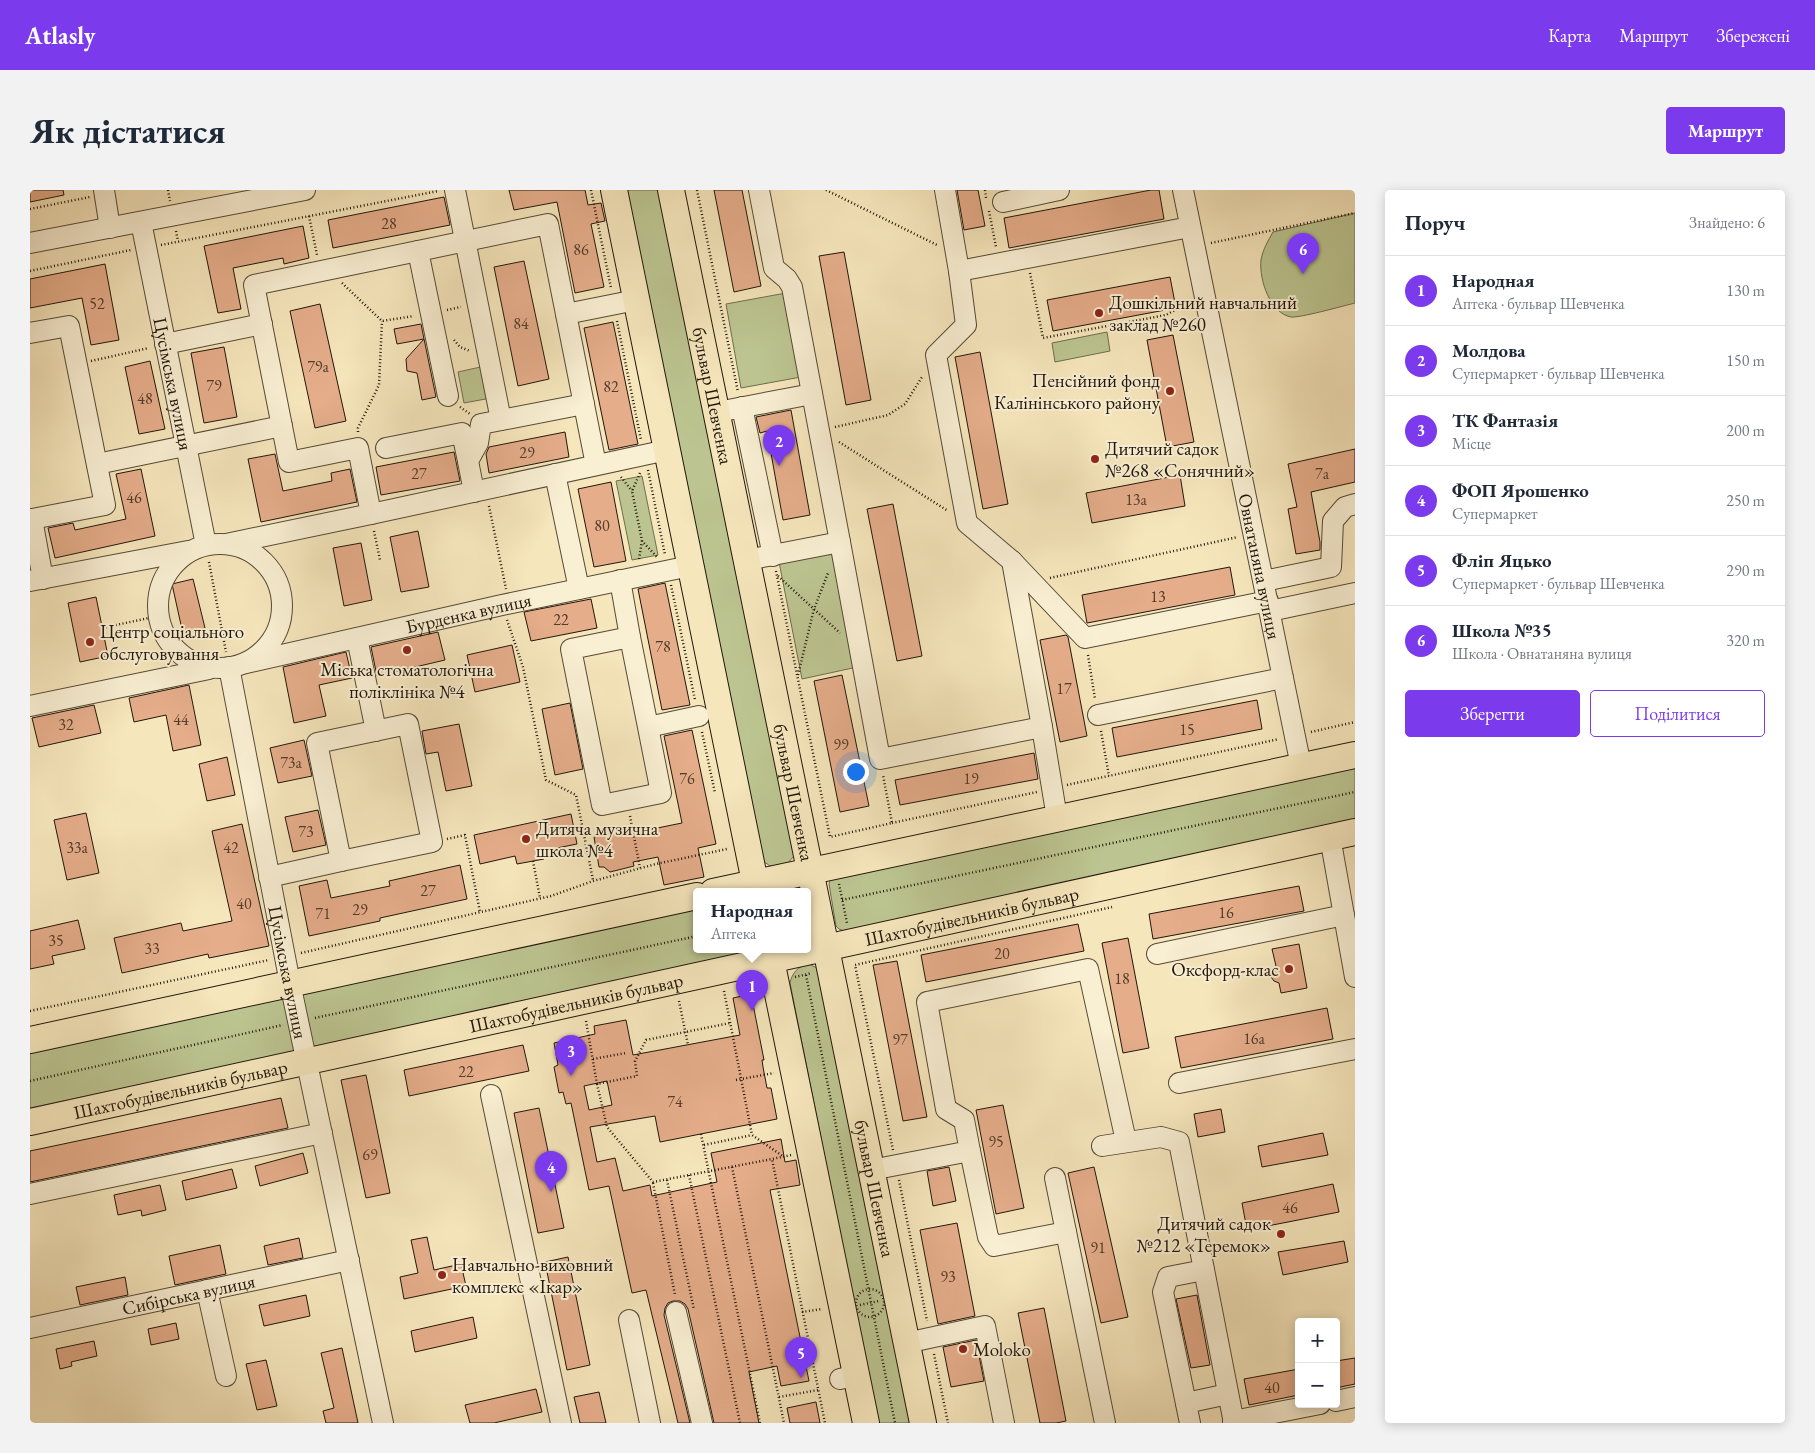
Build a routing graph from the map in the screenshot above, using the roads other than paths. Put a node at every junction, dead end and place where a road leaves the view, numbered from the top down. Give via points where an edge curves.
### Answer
1 (305, 190) edge
2 (455, 190) edge
3 (614, 190) edge
4 (671, 190) edge
5 (759, 190) edge
6 (945, 190) edge
7 (1059, 190) edge
8 (1183, 190) edge
9 (105, 192) edge
10 (993, 203) road end
11 (141, 222) junction
12 (110, 228) junction
13 (1192, 236) junction
14 (465, 241) junction
15 (30, 243) edge
16 (418, 251) junction
17 (958, 263) junction
18 (625, 302) junction
19 (566, 314) junction
20 (262, 324) junction
21 (30, 332) edge
22 (165, 344) junction
23 (812, 394) junction
24 (448, 396) road end
25 (584, 404) junction
26 (742, 407) junction
27 (716, 412) junction
28 (491, 422) junction
29 (282, 426) junction
30 (186, 447) junction
31 (386, 448) dead end
32 (652, 454) junction
33 (468, 461) junction
34 (97, 464) junction
35 (596, 465) junction
36 (555, 474) junction
37 (480, 491) junction
38 (1355, 504) edge
39 (371, 514) junction
40 (31, 519) edge
41 (840, 542) junction
42 (226, 544) junction
43 (198, 548) junction
44 (773, 556) junction
45 (747, 560) junction
46 (1012, 561) junction
47 (675, 567) junction
48 (36, 580) edge
49 (620, 580) junction
50 (1264, 581) junction
51 (579, 588) junction
52 (1355, 593) edge
53 (1269, 606) junction
54 (630, 637) junction
55 (357, 638) junction
56 (229, 666) junction
57 (1283, 678) junction
58 (30, 706) edge
59 (1098, 715) dead end
60 (699, 716) road end
61 (648, 727) junction
62 (1042, 727) junction
63 (376, 731) junction
64 (1355, 755) edge
65 (1301, 766) junction
66 (1057, 818) junction
67 (1355, 832) edge
68 (1330, 838) junction
69 (341, 861) junction
70 (810, 871) junction
71 (269, 877) junction
72 (756, 888) edge
73 (693, 897) edge
74 (1344, 915) junction
75 (1157, 954) dead end
76 (770, 955) edge
77 (822, 960) junction
78 (1355, 976) edge
79 (290, 983) junction
80 (30, 1040) edge
81 (1355, 1049) edge
82 (307, 1062) junction
83 (1179, 1083) dead end
84 (491, 1095) dead end
85 (30, 1122) edge
86 (322, 1133) junction
87 (1126, 1141) junction
88 (1102, 1146) dead end
89 (970, 1151) junction
90 (884, 1168) junction
91 (1055, 1178) dead end
92 (30, 1194) edge
93 (1066, 1232) junction
94 (349, 1260) junction
95 (1204, 1270) junction
96 (207, 1290) junction
97 (686, 1314) road end
98 (629, 1320) dead end
99 (30, 1328) edge
100 (918, 1340) junction
101 (226, 1376) dead end
102 (1228, 1394) junction
103 (1355, 1397) edge
104 (1340, 1400) edge
105 (1186, 1403) junction
106 (1301, 1408) edge
107 (1233, 1422) edge
108 (383, 1423) edge
109 (562, 1423) edge
110 (650, 1423) edge
111 (702, 1423) edge
112 (866, 1423) edge
113 (923, 1423) edge
114 (1004, 1423) edge
115 (1105, 1423) edge
116 (1190, 1423) edge

1 - 11 street
2 - 14 street
3 - 18 main road
4 - 27 main road, бульвар Шевченка
5 - 23 street via 774,268 792,287
6 - 17 street
7 - 10 street
8 - 13 street, Овнатаняна вулиця
9 - 12 street
11 - 12 street
11 - 22 street, Цусімська вулиця
12 - 15 street
13 - 17 street via 999,263
13 - 50 street, Овнатаняна вулиця
14 - 16 street
14 - 19 street via 548,224
14 - 28 street via 488,357
16 - 20 street via 254,285
16 - 24 street
17 - 46 street via 966,325 936,355 966,522
18 - 19 street
18 - 32 main road
19 - 25 street
20 - 22 street
20 - 29 street
21 - 34 street via 69,326
22 - 30 street, Цусімська вулиця
23 - 26 street
23 - 41 street
25 - 28 street
25 - 35 street
26 - 27 street
26 - 44 street
27 - 45 main road, бульвар Шевченка
28 - 33 street
29 - 30 street
29 - 39 street via 289,462 358,448
30 - 34 street
30 - 43 street, Цусімська вулиця
31 - 33 street via 462,433
32 - 35 street
32 - 47 main road
33 - 37 street
34 - 40 street via 106,505
35 - 36 street
36 - 37 street
36 - 51 street
37 - 39 street
38 - 50 street via 1345,507 1333,521 1330,566
39 - 42 street
40 - 48 street
41 - 44 street
41 - 62 street via 880,758
42 - 43 street
42 - 56 street via 254,554 270,569 282,599 276,633 264,650
43 - 48 street
43 - 56 street via 170,568 162,582 157,603 158,616 162,631 177,652 191,662
44 - 45 street
45 - 70 main road, бульвар Шевченка
46 - 53 street via 1085,638
46 - 62 street
47 - 49 street, Бурденка вулиця
47 - 72 main road
49 - 51 street, Бурденка вулиця
49 - 54 street
50 - 53 street, Овнатаняна вулиця
51 - 55 street, Бурденка вулиця
52 - 53 street
53 - 57 street, Овнатаняна вулиця
54 - 61 street
54 - 61 street via 571,649 602,805 661,793
55 - 56 street, Бурденка вулиця
55 - 63 street
56 - 58 street, Бурденка вулиця
56 - 71 street, Цусімська вулиця
57 - 59 street
57 - 65 street, Овнатаняна вулиця
60 - 61 street
62 - 66 street
63 - 69 street via 317,743
63 - 69 street via 408,724 432,842
64 - 65 main road
65 - 66 main road
66 - 70 main road
67 - 68 main road, Шахтобудівельників бульвар
68 - 74 street
68 - 77 main road, Шахтобудівельників бульвар
69 - 71 street
70 - 72 main road
70 - 77 main road, бульвар Шевченка
71 - 79 street, Цусімська вулиця
73 - 79 main road
74 - 75 street
74 - 78 street
76 - 77 main road, Шахтобудівельників бульвар
76 - 82 main road, Шахтобудівельників бульвар
76 - 112 main road via 848,1377
77 - 90 main road, бульвар Шевченка
79 - 80 main road
79 - 82 street, Цусімська вулиця
81 - 83 street
82 - 85 main road, Шахтобудівельників бульвар
82 - 86 street, Цусімська вулиця
84 - 109 street
86 - 92 street
86 - 94 street, Цусімська вулиця
87 - 88 street
87 - 89 street via 1088,969 927,1002 946,1109 964,1120
87 - 95 street via 1161,1137 1179,1142
89 - 90 street
89 - 93 street via 988,1238 994,1246
90 - 100 main road, бульвар Шевченка
91 - 93 street
93 - 115 street
94 - 96 street, Сибірська вулиця
94 - 108 street, Цусімська вулиця
95 - 102 street
95 - 105 street via 1168,1277 1163,1292
96 - 99 street, Сибірська вулиця
96 - 101 street
97 - 111 street
98 - 110 street
100 - 113 main road, бульвар Шевченка
100 - 114 street via 985,1326
102 - 105 street
102 - 107 street
103 - 104 street
105 - 116 street
106 - 107 street

